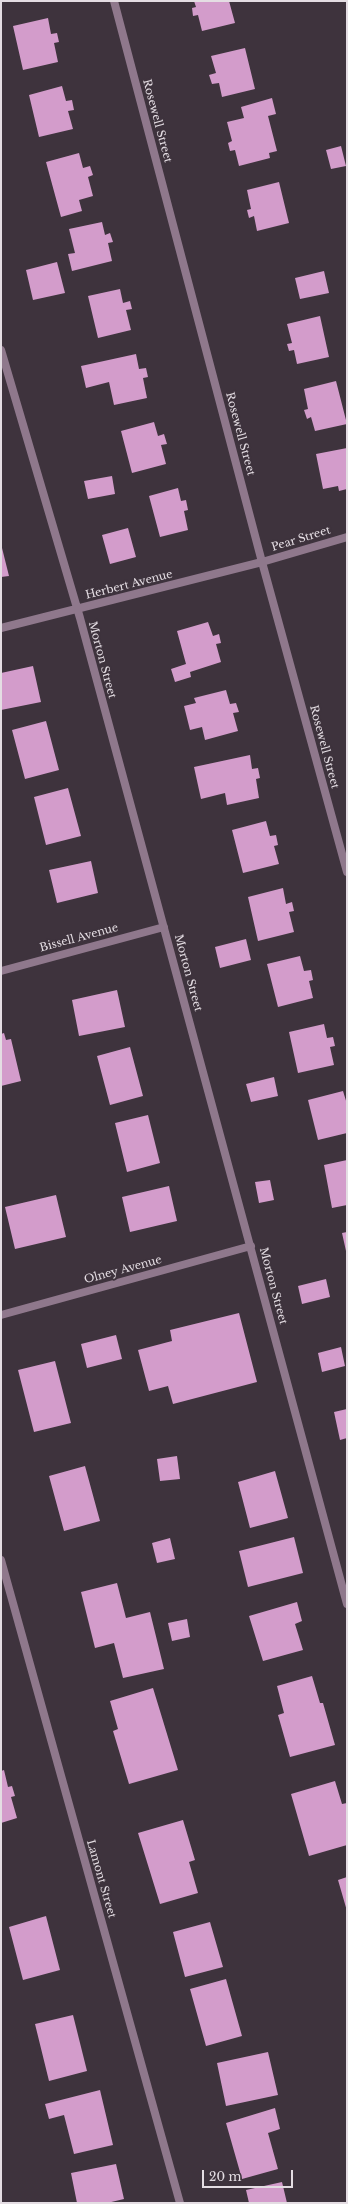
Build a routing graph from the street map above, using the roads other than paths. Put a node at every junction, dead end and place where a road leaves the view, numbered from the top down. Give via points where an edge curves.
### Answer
1 (114, 1) edge
2 (1, 350) edge
3 (347, 537) edge
4 (262, 562) junction
5 (77, 610) junction
6 (1, 628) edge
7 (347, 872) edge
8 (164, 927) junction
9 (1, 971) edge
10 (251, 1246) junction
11 (1, 1314) edge
12 (1, 1560) edge
13 (347, 1604) edge
14 (180, 2203) edge

1 - 4 street, Rosewell Street
2 - 5 street, Morton Street
3 - 4 street, Pear Street
4 - 5 street, Herbert Avenue
4 - 7 street, Rosewell Street
5 - 6 street, Herbert Avenue
5 - 8 street, Morton Street
8 - 9 street, Bissell Avenue
8 - 10 street, Morton Street
10 - 11 street, Olney Avenue
10 - 13 street, Morton Street
12 - 14 street, Lamont Street

